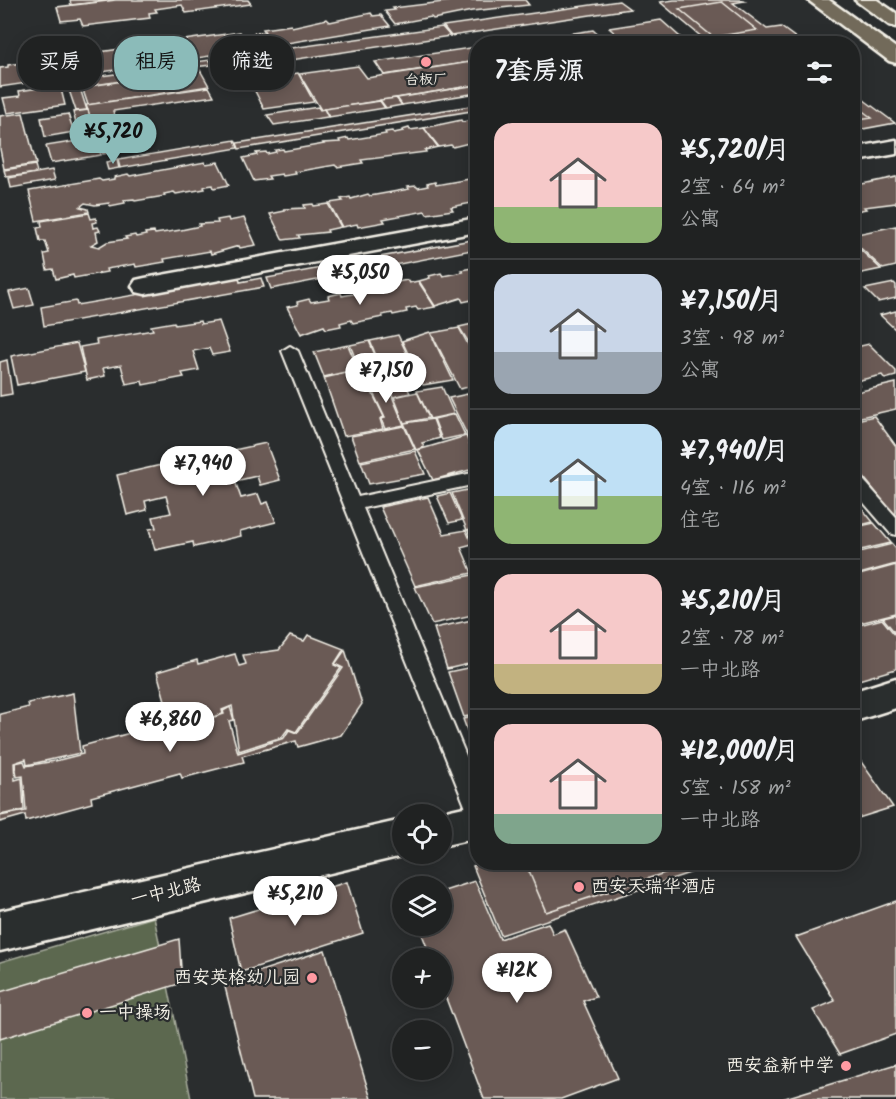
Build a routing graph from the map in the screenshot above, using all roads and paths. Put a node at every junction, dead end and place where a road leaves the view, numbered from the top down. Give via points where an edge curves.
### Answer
1 (816, 0) edge
2 (841, 0) edge
3 (864, 0) edge
4 (896, 21) edge
5 (896, 38) edge
6 (896, 57) edge
7 (896, 147) edge
8 (860, 154) edge
9 (470, 226) edge
10 (145, 286) dead end
11 (290, 351) dead end
12 (470, 479) edge
13 (860, 487) edge
14 (352, 504) junction
15 (896, 529) edge
16 (896, 693) edge
17 (860, 704) edge
18 (470, 791) edge
19 (470, 823) edge
20 (452, 827) edge
21 (392, 840) edge
22 (0, 931) edge

1 - 6 main road
2 - 5 main road
3 - 4 main road
7 - 8 street
9 - 10 street
11 - 14 lane
12 - 14 lane
13 - 15 lane
14 - 18 lane
16 - 17 street
19 - 20 street
21 - 22 street, 一中北路

